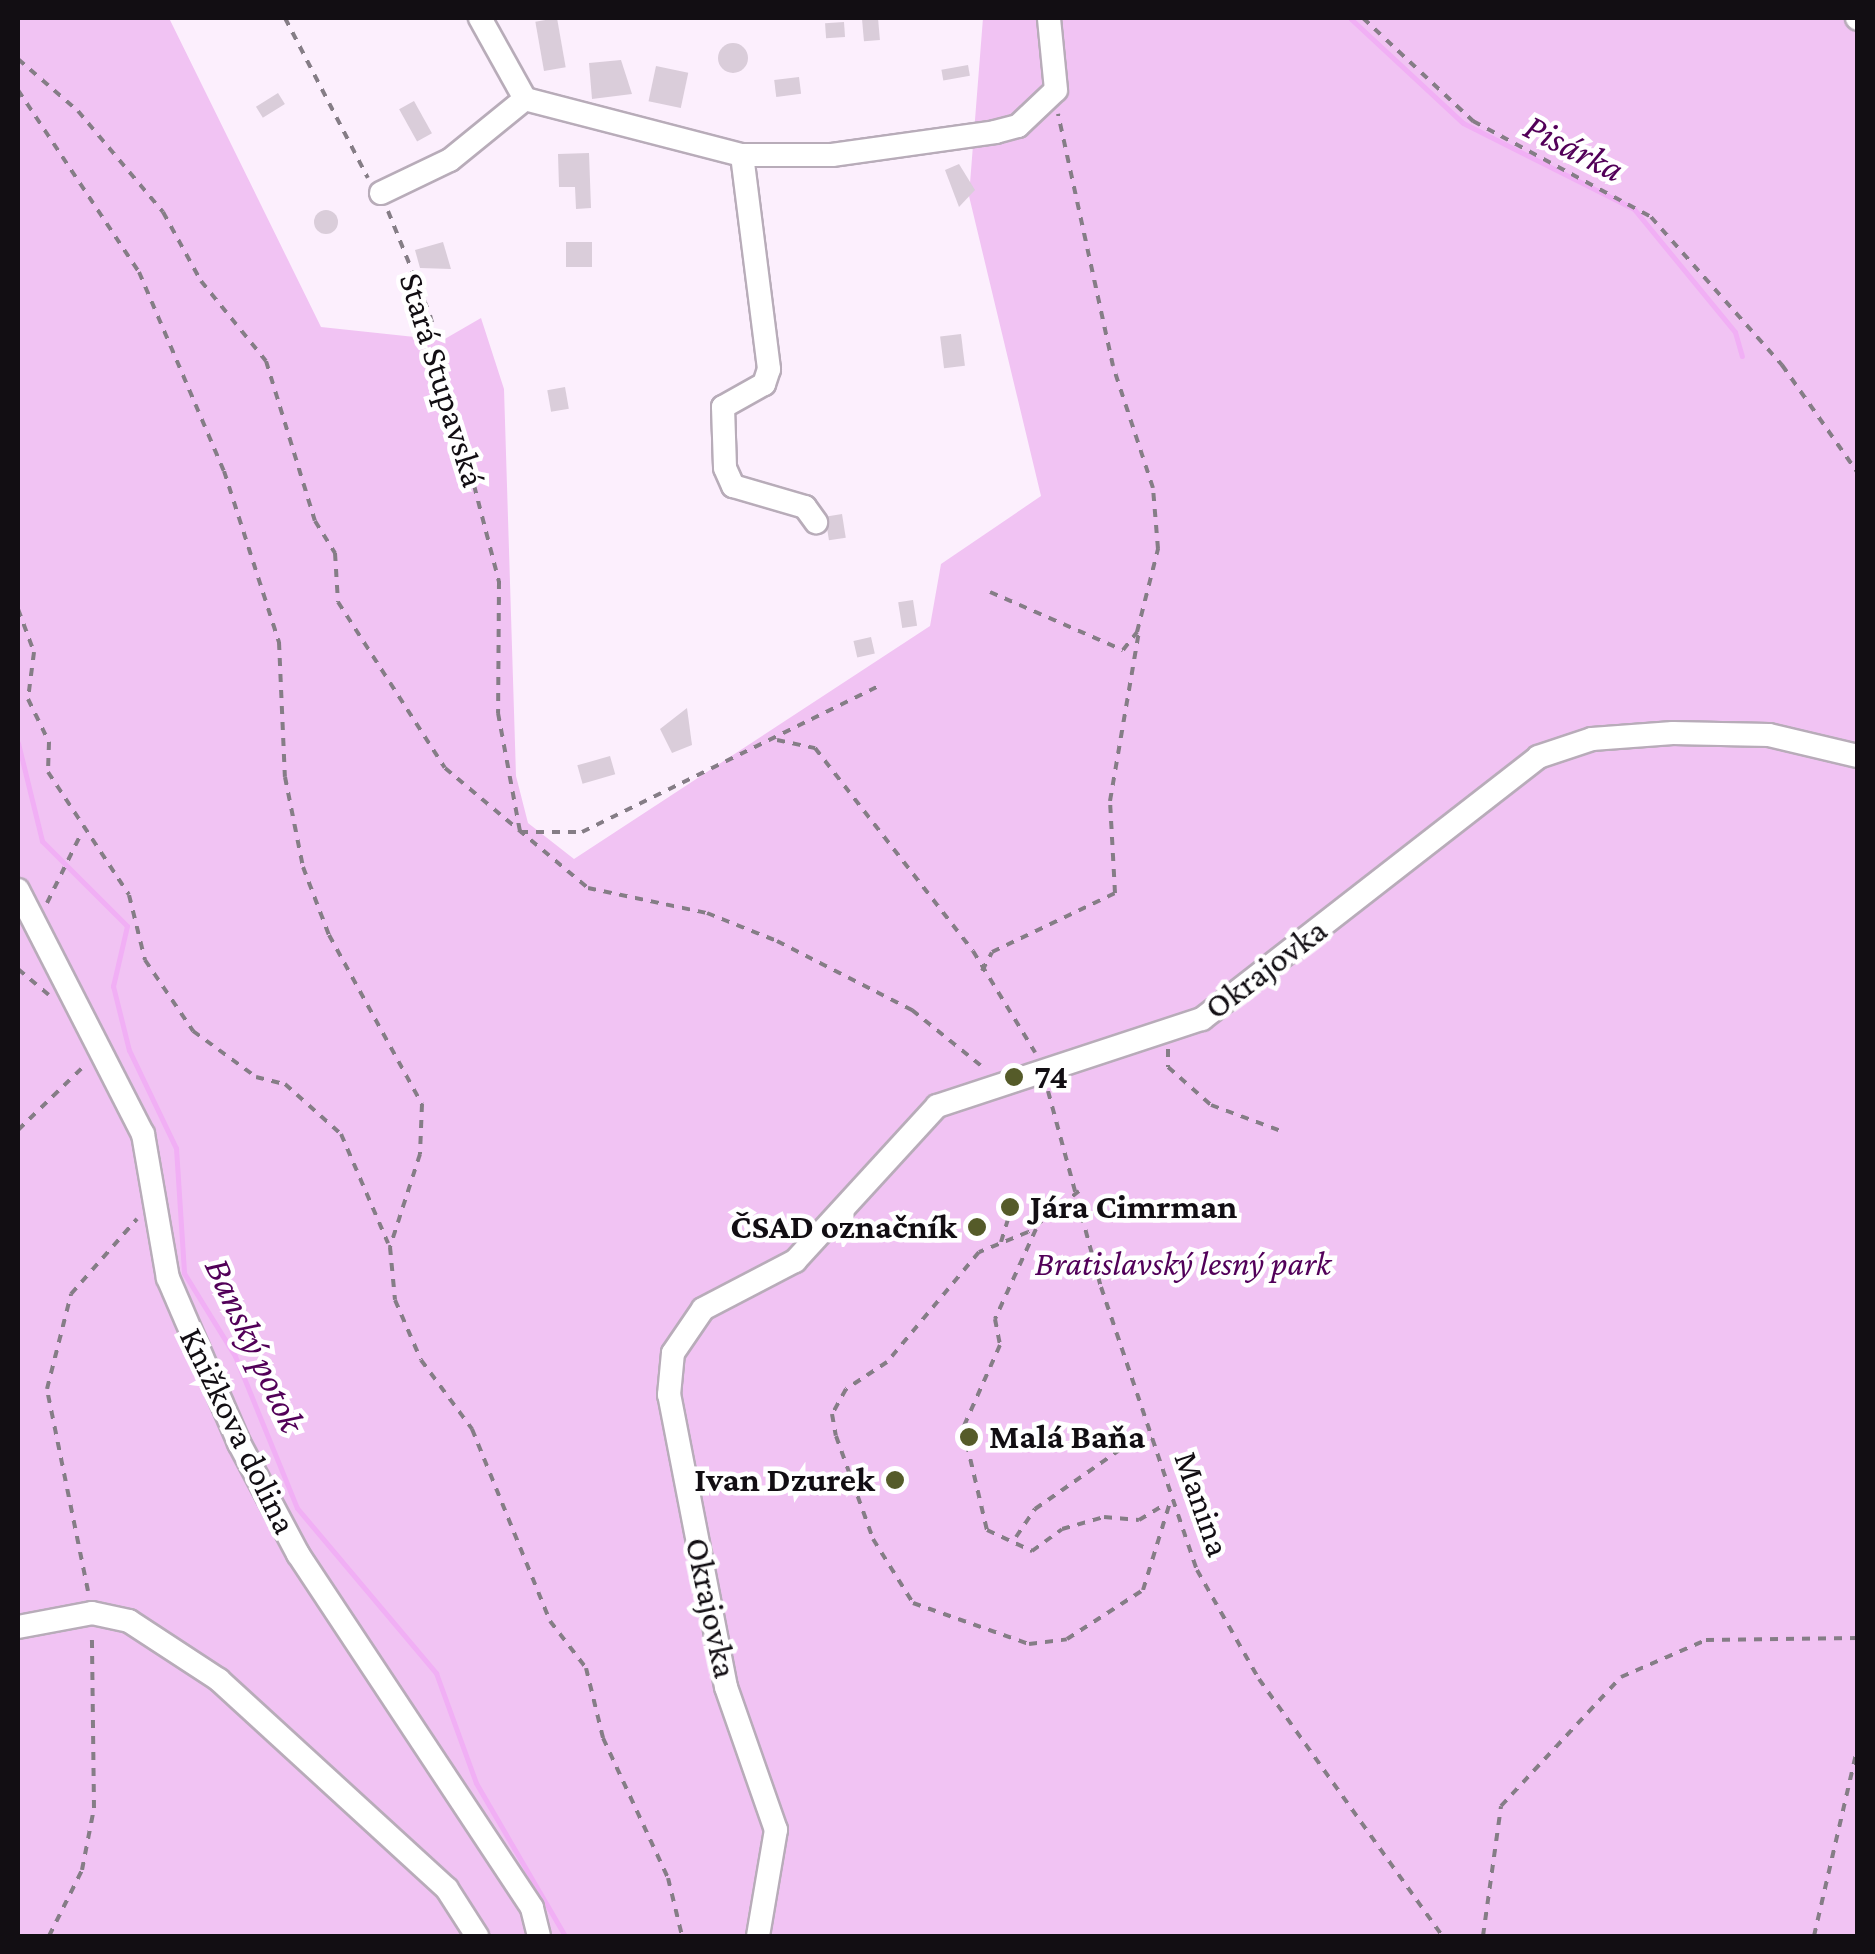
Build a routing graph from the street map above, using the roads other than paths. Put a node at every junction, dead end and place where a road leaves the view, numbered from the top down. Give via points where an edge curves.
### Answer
1 (480, 18) edge
2 (1050, 18) edge
3 (525, 99) junction
4 (742, 155) junction
5 (381, 193) road end
6 (816, 522) dead end
7 (1858, 756) edge
8 (18, 890) edge
9 (18, 1627) edge
10 (477, 1936) edge
11 (539, 1936) edge
12 (758, 1936) edge

1 - 3 street
2 - 4 street via 1056,90 1018,126 832,155
3 - 4 street
3 - 5 street via 450,160
4 - 6 street via 769,369 764,384 723,407 725,468 733,486 806,507
7 - 12 street, Okrajovka via 1735,733 1564,745 1430,838 1262,979 1176,1031 962,1092 912,1125 795,1261 703,1310 672,1353 677,1446 726,1687 776,1830
8 - 11 street, Knižkova dolina via 96,1054 143,1134 168,1278 239,1443 309,1571 532,1908
9 - 10 street via 92,1614 129,1621 219,1680 446,1889

